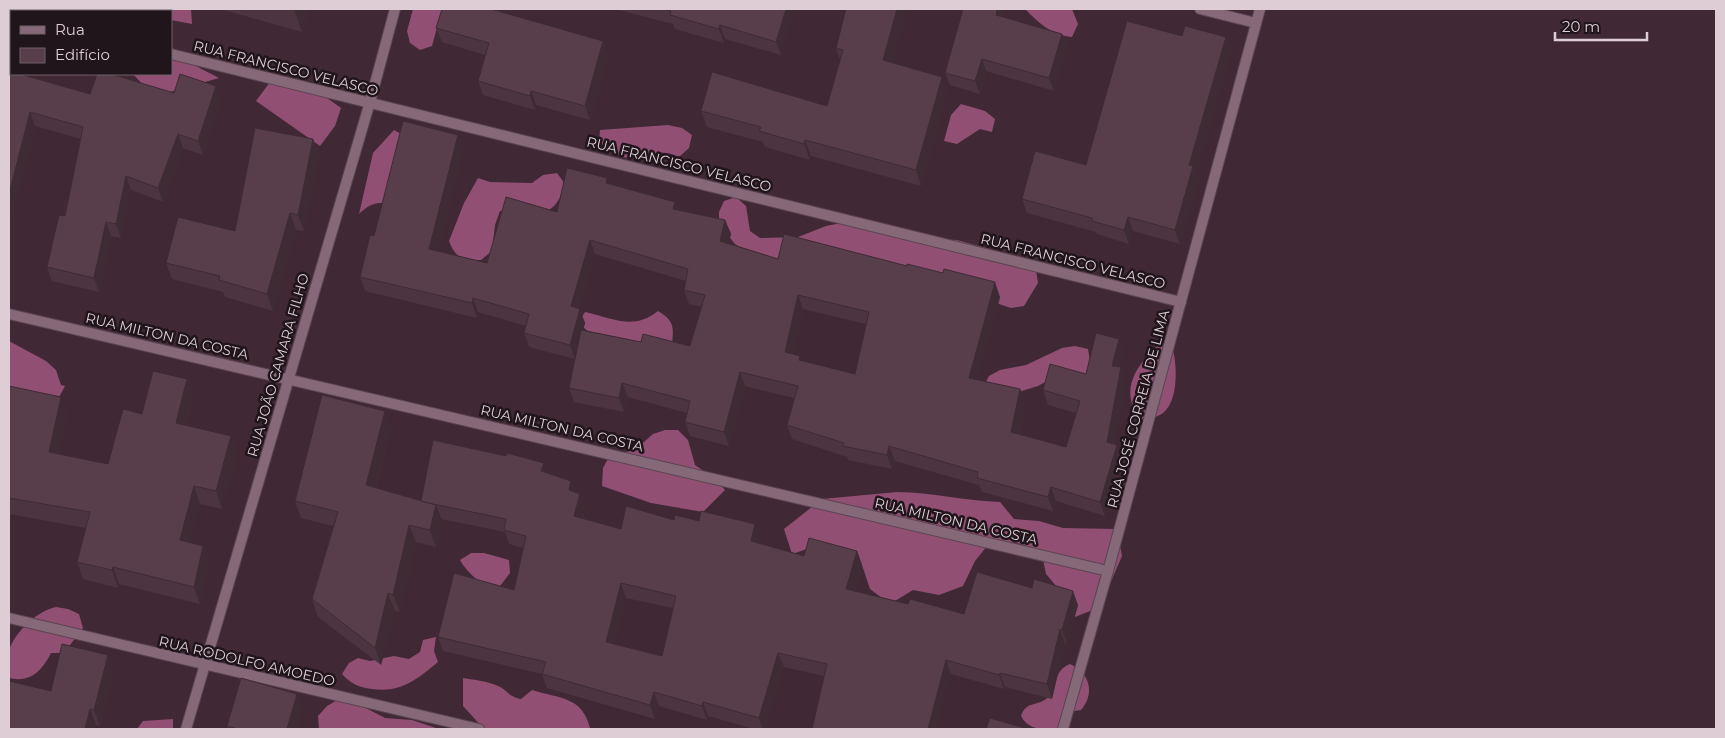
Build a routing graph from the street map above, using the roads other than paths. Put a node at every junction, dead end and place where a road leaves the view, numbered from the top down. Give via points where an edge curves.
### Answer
1 (395, 9) edge
2 (1200, 9) edge
3 (1260, 9) edge
4 (1256, 23) junction
5 (172, 54) edge
6 (370, 102) junction
7 (1181, 302) junction
8 (9, 314) edge
9 (289, 378) junction
10 (1108, 571) junction
11 (9, 618) edge
12 (204, 665) junction
13 (186, 729) edge
14 (479, 729) edge
15 (1063, 729) edge

1 - 6 street, RUA JOÃO CAMARA FILHO
2 - 4 street
3 - 4 street, RUA JOSÉ CORREIA DE LIMA
4 - 7 street, RUA JOSÉ CORREIA DE LIMA
5 - 6 street, RUA FRANCISCO VELASCO
6 - 7 street, RUA FRANCISCO VELASCO
6 - 9 street, RUA JOÃO CAMARA FILHO
7 - 10 street, RUA JOSÉ CORREIA DE LIMA
8 - 9 street, RUA MILTON DA COSTA
9 - 10 street, RUA MILTON DA COSTA
9 - 12 street, RUA JOÃO CAMARA FILHO
10 - 15 street, RUA JOSÉ CORREIA DE LIMA
11 - 12 street, RUA RODOLFO AMOEDO
12 - 13 street, RUA JOÃO CAMARA FILHO
12 - 14 street, RUA RODOLFO AMOEDO

